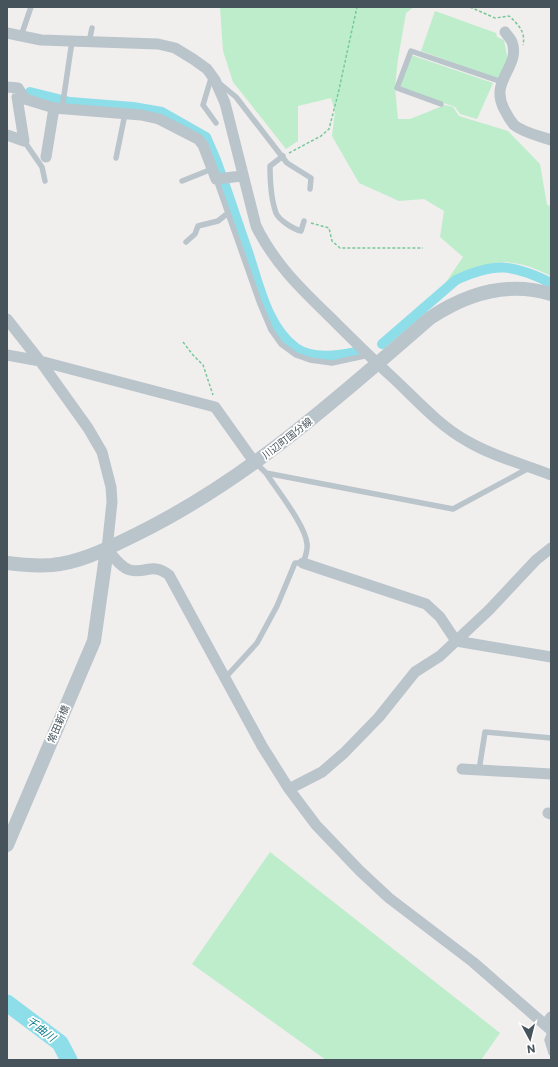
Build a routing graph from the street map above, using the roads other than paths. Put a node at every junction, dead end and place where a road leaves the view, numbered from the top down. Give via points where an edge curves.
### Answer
1 (31, 7) edge
2 (92, 28) dead end
3 (505, 32) dead end
4 (7, 33) edge
5 (21, 36) junction
6 (72, 41) junction
7 (88, 42) junction
8 (214, 78) junction
9 (502, 82) junction
10 (7, 87) edge
11 (21, 94) junction
12 (441, 104) dead end
13 (59, 108) junction
14 (125, 114) junction
15 (216, 123) dead end
16 (7, 135) edge
17 (551, 140) edge
18 (24, 142) junction
19 (283, 156) junction
20 (46, 157) dead end
21 (116, 158) dead end
22 (219, 176) junction
23 (242, 176) junction
24 (45, 181) dead end
25 (182, 181) dead end
26 (310, 189) dead end
27 (228, 214) junction
28 (304, 222) road end
29 (186, 242) dead end
30 (551, 294) edge
31 (7, 319) edge
32 (7, 355) edge
33 (373, 359) junction
34 (40, 361) junction
35 (255, 463) junction
36 (532, 467) junction
37 (266, 473) junction
38 (551, 475) edge
39 (551, 548) edge
40 (107, 549) junction
41 (7, 563) edge
42 (304, 563) junction
43 (456, 641) junction
44 (551, 657) edge
45 (224, 678) junction
46 (551, 738) edge
47 (462, 769) dead end
48 (479, 770) junction
49 (551, 774) edge
50 (289, 789) junction
51 (7, 844) edge
52 (549, 1026) edge
53 (551, 1054) edge

1 - 5 lane
2 - 7 lane
3 - 9 street via 512,43 512,58
4 - 5 street
5 - 6 street via 41,40
6 - 7 street
6 - 13 lane
7 - 8 street via 158,44 175,48 207,69
8 - 15 lane via 202,105
8 - 19 lane via 236,97
8 - 23 street via 237,145
9 - 12 lane via 411,51 396,88
9 - 17 street via 499,100 511,121 525,130
10 - 11 street via 18,88
11 - 13 street via 25,99
11 - 18 street via 17,97
13 - 14 street
13 - 20 street
14 - 21 lane
14 - 22 street via 159,119 198,139
16 - 18 street
18 - 24 lane via 42,167
19 - 26 lane via 287,163 311,178
19 - 28 lane via 270,166 270,184 276,214 294,229 301,231
22 - 23 street
22 - 25 lane
22 - 27 lane
23 - 33 street via 256,226 273,256 299,287
27 - 29 lane via 218,221 198,226 195,234
27 - 33 lane via 271,330 281,344 296,355 310,360 332,363
30 - 33 street, 川辺町国分線 via 501,289 467,298 430,318
31 - 34 street
32 - 34 street
33 - 35 street, 川辺町国分線 via 315,417
33 - 36 street via 429,412 466,441
34 - 35 street via 215,407
34 - 40 street via 102,452 112,502
35 - 37 lane
35 - 40 street, 川辺町国分線 via 164,521
36 - 37 lane via 453,509
36 - 38 street
37 - 42 lane via 305,533 307,545
39 - 43 street
40 - 41 street, 川辺町国分線 via 72,561 53,564
40 - 45 street via 131,571 154,567 169,575
40 - 51 street, 常田新橋 via 94,641
42 - 43 street via 426,604 440,617
42 - 45 lane via 295,563 277,606 257,643
43 - 44 street
43 - 50 street via 440,656 414,672 379,717 338,758 322,772
45 - 50 street
46 - 48 lane via 486,732
47 - 48 street
48 - 49 street
50 - 52 street via 316,825 389,898 473,962
52 - 53 lane via 547,1040

